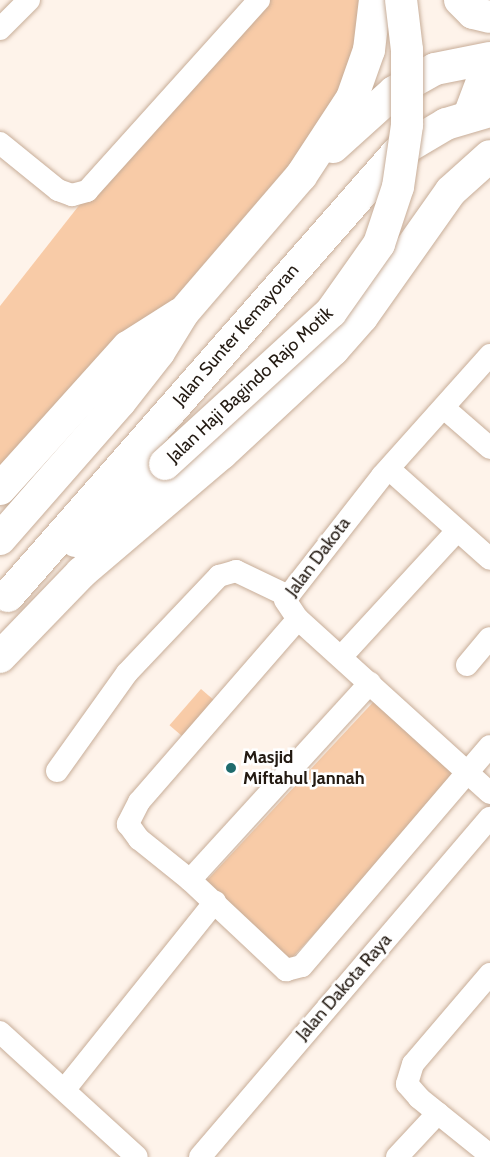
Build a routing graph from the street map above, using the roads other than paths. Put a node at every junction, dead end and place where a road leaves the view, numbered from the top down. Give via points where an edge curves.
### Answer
1 (29, 0) edge
2 (259, 0) edge
3 (375, 0) edge
4 (401, 0) edge
5 (460, 0) edge
6 (490, 17) edge
7 (0, 29) edge
8 (490, 59) edge
9 (480, 113) edge
10 (0, 143) edge
11 (490, 156) edge
12 (301, 176) junction
13 (183, 313) junction
14 (490, 355) edge
15 (444, 408) junction
16 (490, 448) edge
17 (389, 469) junction
18 (0, 489) edge
19 (138, 489) junction
20 (457, 531) junction
21 (0, 538) edge
22 (490, 559) edge
23 (81, 573) junction
24 (286, 595) junction
25 (4, 600) edge
26 (298, 619) junction
27 (490, 638) edge
28 (0, 657) edge
29 (341, 657) junction
30 (467, 665) dead end
31 (370, 684) junction
32 (490, 746) edge
33 (57, 771) dead end
34 (468, 771) junction
35 (490, 793) edge
36 (490, 818) edge
37 (190, 880) junction
38 (215, 902) junction
39 (490, 974) edge
40 (0, 1032) edge
41 (65, 1089) junction
42 (438, 1113) junction
43 (490, 1155) edge
44 (137, 1157) edge
45 (200, 1157) edge
46 (397, 1157) edge

1 - 7 street
2 - 10 street via 87,191 72,195 58,190
3 - 12 main road via 369,50 352,98
4 - 19 main road, Jalan Haji Bagindo Rajo Motik, bridge via 407,50 407,125 398,187 379,244 331,312
5 - 6 main road via 473,13
8 - 9 main road
8 - 12 main road via 435,69 394,92
9 - 25 main road, Jalan Sunter Kemayoran via 446,124 397,153
11 - 23 main road, Jalan Haji Bagindo Rajo Motik via 451,191 362,317 333,350 221,454
12 - 13 main road
13 - 18 main road via 128,347
13 - 21 main road via 120,402
14 - 15 street, Jalan Dakota
15 - 16 street
15 - 17 street, Jalan Dakota
17 - 20 street
17 - 24 street, Jalan Dakota
19 - 23 main road, Jalan Haji Bagindo Rajo Motik
19 - 25 main road, Jalan Haji Bagindo Rajo Motik
20 - 22 street
20 - 29 street
23 - 28 main road, Jalan Haji Bagindo Rajo Motik
24 - 26 street, Jalan Dakota via 288,608
24 - 33 street via 236,571 219,576 127,673
26 - 29 street, Jalan Dakota
26 - 37 street via 131,814 131,831
27 - 30 street
29 - 31 street, Jalan Dakota
31 - 34 street, Jalan Dakota
31 - 37 street
32 - 34 street
34 - 35 street, Jalan Dakota
34 - 38 street via 297,969 286,970
36 - 45 street, Jalan Dakota Raya
37 - 38 street
38 - 41 street
39 - 42 street via 413,1064 407,1084
40 - 41 street
41 - 44 street
42 - 43 street
42 - 46 street

